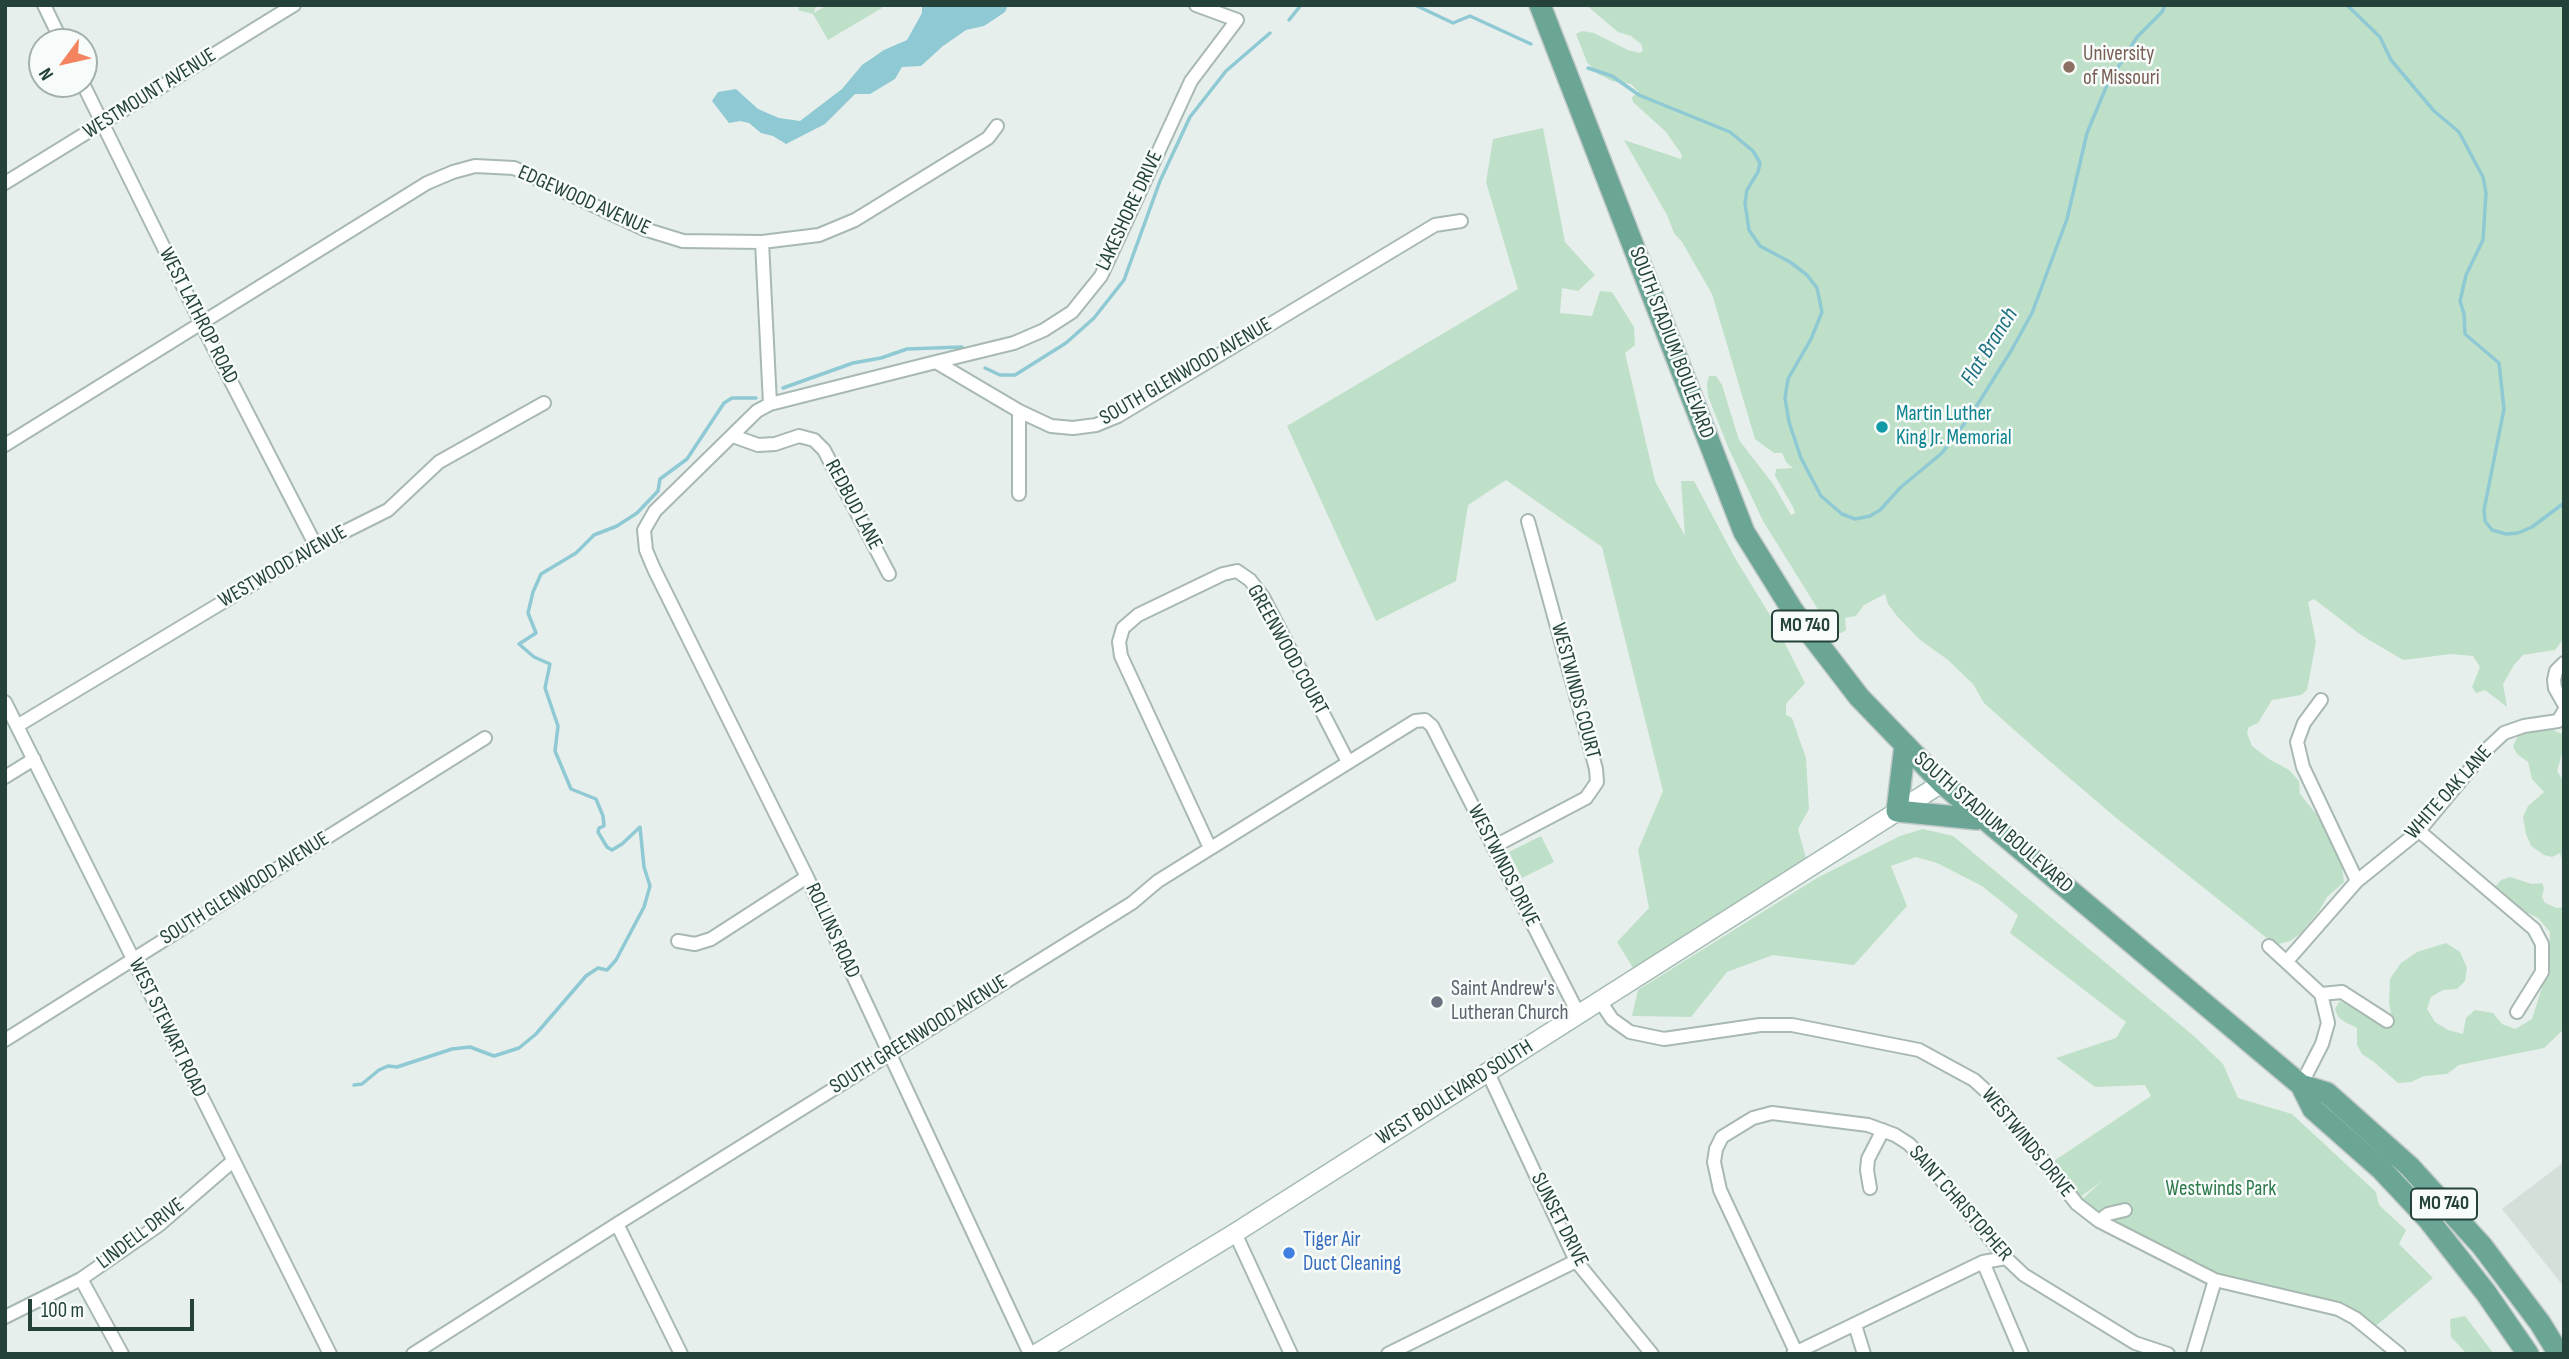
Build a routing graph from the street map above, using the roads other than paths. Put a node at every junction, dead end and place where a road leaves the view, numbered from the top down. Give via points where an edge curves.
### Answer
1 (44, 5) edge
2 (294, 5) edge
3 (1196, 5) edge
4 (1540, 5) edge
5 (55, 28) edge
6 (90, 98) edge
7 (102, 123) junction
8 (997, 125) dead end
9 (5, 183) edge
10 (1461, 221) dead end
11 (762, 242) junction
12 (201, 323) junction
13 (936, 362) junction
14 (544, 402) dead end
15 (770, 404) junction
16 (1019, 411) junction
17 (733, 436) junction
18 (5, 445) edge
19 (1019, 494) dead end
20 (1528, 522) dead end
21 (316, 546) junction
22 (889, 574) dead end
23 (2564, 663) edge
24 (2321, 700) dead end
25 (5, 702) edge
26 (2564, 704) edge
27 (2564, 711) edge
28 (1425, 720) joint
29 (17, 726) junction
30 (485, 738) dead end
31 (1905, 745) junction
32 (33, 759) junction
33 (1348, 762) junction
34 (5, 777) edge
35 (1942, 783) junction
36 (1898, 811) junction
37 (1982, 817) junction
38 (2419, 831) junction
39 (1493, 847) junction
40 (1210, 848) junction
41 (807, 877) junction
42 (2357, 881) junction
43 (678, 941) dead end
44 (2269, 946) dead end
45 (134, 960) junction
46 (2287, 961) junction
47 (2321, 994) junction
48 (1600, 1001) junction
49 (2517, 1012) dead end
50 (1579, 1015) junction
51 (2387, 1021) dead end
52 (5, 1040) edge
53 (889, 1053) junction
54 (1488, 1073) junction
55 (2301, 1085) junction
56 (1883, 1130) junction
57 (233, 1161) junction
58 (1870, 1188) dead end
59 (2125, 1210) dead end
60 (2099, 1221) junction
61 (617, 1224) junction
62 (1235, 1233) junction
63 (2006, 1258) junction
64 (1576, 1261) junction
65 (1983, 1262) junction
66 (81, 1279) junction
67 (2215, 1280) junction
68 (5, 1317) edge
69 (1855, 1325) junction
70 (1794, 1353) edge
71 (122, 1354) edge
72 (330, 1354) edge
73 (413, 1354) edge
74 (681, 1354) edge
75 (1030, 1354) edge
76 (1037, 1354) edge
77 (1291, 1354) edge
78 (1388, 1354) edge
79 (1653, 1354) edge
80 (1864, 1354) edge
81 (2022, 1354) edge
82 (2168, 1354) edge
83 (2193, 1354) edge
84 (2399, 1354) edge
85 (2528, 1354) edge
86 (2559, 1354) edge

1 - 5 street
2 - 7 street, WESTMOUNT AVENUE
3 - 13 street, LAKESHORE DRIVE via 1237,20 1191,81 1101,276 1072,312 1044,330 1014,343
4 - 31 main road, SOUTH STADIUM BOULEVARD / MO 740 via 1744,533 1793,611 1859,697
6 - 7 street, WEST LATHROP ROAD
7 - 9 street, WESTMOUNT AVENUE
7 - 12 street, WEST LATHROP ROAD
8 - 11 street, EDGEWOOD AVENUE via 988,138 855,220 819,235
10 - 16 street, SOUTH GLENWOOD AVENUE via 1435,225 1118,416 1073,428 1051,426
11 - 12 street, EDGEWOOD AVENUE via 683,241 644,229 514,168 475,166 427,183
11 - 15 street
12 - 18 street, EDGEWOOD AVENUE
12 - 21 street, WEST LATHROP ROAD
13 - 15 street
13 - 16 street, SOUTH GLENWOOD AVENUE
14 - 21 street, WESTWOOD AVENUE via 439,462 388,510
15 - 17 street
16 - 19 street
17 - 22 street, REDBUD LANE via 758,445 799,436 814,440 824,450
17 - 41 street, ROLLINS ROAD via 655,511 644,530 646,550
20 - 39 street, WESTWINDS COURT via 1597,782 1586,798
21 - 29 street, WESTWOOD AVENUE
23 - 26 street via 2554,680
24 - 42 street via 2297,742 2303,767
25 - 29 street, WEST STEWART ROAD
27 - 38 street, WHITE OAK LANE via 2558,721 2504,733
28 - 33 street, SOUTH GREENWOOD AVENUE via 1415,721
28 - 39 street, WESTWINDS DRIVE
29 - 32 street, WEST STEWART ROAD
30 - 45 street, SOUTH GLENWOOD AVENUE
31 - 35 main road, SOUTH STADIUM BOULEVARD / MO 740
31 - 36 main road
32 - 34 street
32 - 45 street, WEST STEWART ROAD
33 - 40 street, SOUTH GREENWOOD AVENUE
33 - 40 street, GREENWOOD COURT via 1250,579 1237,571 1223,574 1138,615 1123,628 1121,656
35 - 36 main road, WEST BOULEVARD SOUTH
35 - 37 main road, SOUTH STADIUM BOULEVARD / MO 740
36 - 37 main road
36 - 48 main road, WEST BOULEVARD SOUTH
37 - 55 main road, SOUTH STADIUM BOULEVARD / MO 740
38 - 42 street, WHITE OAK LANE
38 - 49 street via 2534,929 2542,944 2542,972
39 - 50 street, WESTWINDS DRIVE
40 - 53 street, SOUTH GREENWOOD AVENUE via 1132,903
41 - 43 street via 711,939 695,944
41 - 53 street, ROLLINS ROAD
42 - 46 street, WHITE OAK LANE
44 - 46 street
45 - 52 street, SOUTH GLENWOOD AVENUE
45 - 57 street, WEST STEWART ROAD
46 - 47 street
47 - 51 street via 2342,992
47 - 55 street via 2328,1023
48 - 50 main road, WEST BOULEVARD SOUTH
48 - 60 street, WESTWINDS DRIVE via 1612,1019 1630,1032 1664,1039 1792,1025 1919,1050 1963,1073 1997,1101 2077,1204
50 - 54 main road, WEST BOULEVARD SOUTH
53 - 61 street, SOUTH GREENWOOD AVENUE
53 - 75 street, ROLLINS ROAD
54 - 62 main road, WEST BOULEVARD SOUTH
54 - 64 street, SUNSET DRIVE
55 - 85 main road, MO 740 via 2313,1109 2428,1219
55 - 86 main road, SOUTH STADIUM BOULEVARD / MO 740 via 2327,1093 2410,1167 2482,1245
56 - 58 street via 1868,1159
56 - 63 street, SAINT CHRISTOPHER via 1923,1158
56 - 70 street, SAINT CHRISTOPHER via 1772,1113 1731,1130 1716,1149 1720,1190
57 - 66 street, LINDELL DRIVE via 159,1225
57 - 72 street, WEST STEWART ROAD
59 - 60 street
60 - 67 street, WESTWINDS DRIVE
61 - 73 street, SOUTH GREENWOOD AVENUE
61 - 74 street
62 - 76 main road, WEST BOULEVARD SOUTH
62 - 77 street
63 - 65 street
63 - 82 street, SAINT CHRISTOPHER via 2024,1275 2125,1337
64 - 78 street
64 - 79 street, SUNSET DRIVE
65 - 69 street
65 - 81 street
66 - 68 street, LINDELL DRIVE
66 - 71 street
67 - 83 street
67 - 84 street, WESTWINDS DRIVE via 2338,1309
69 - 70 street
69 - 80 street

